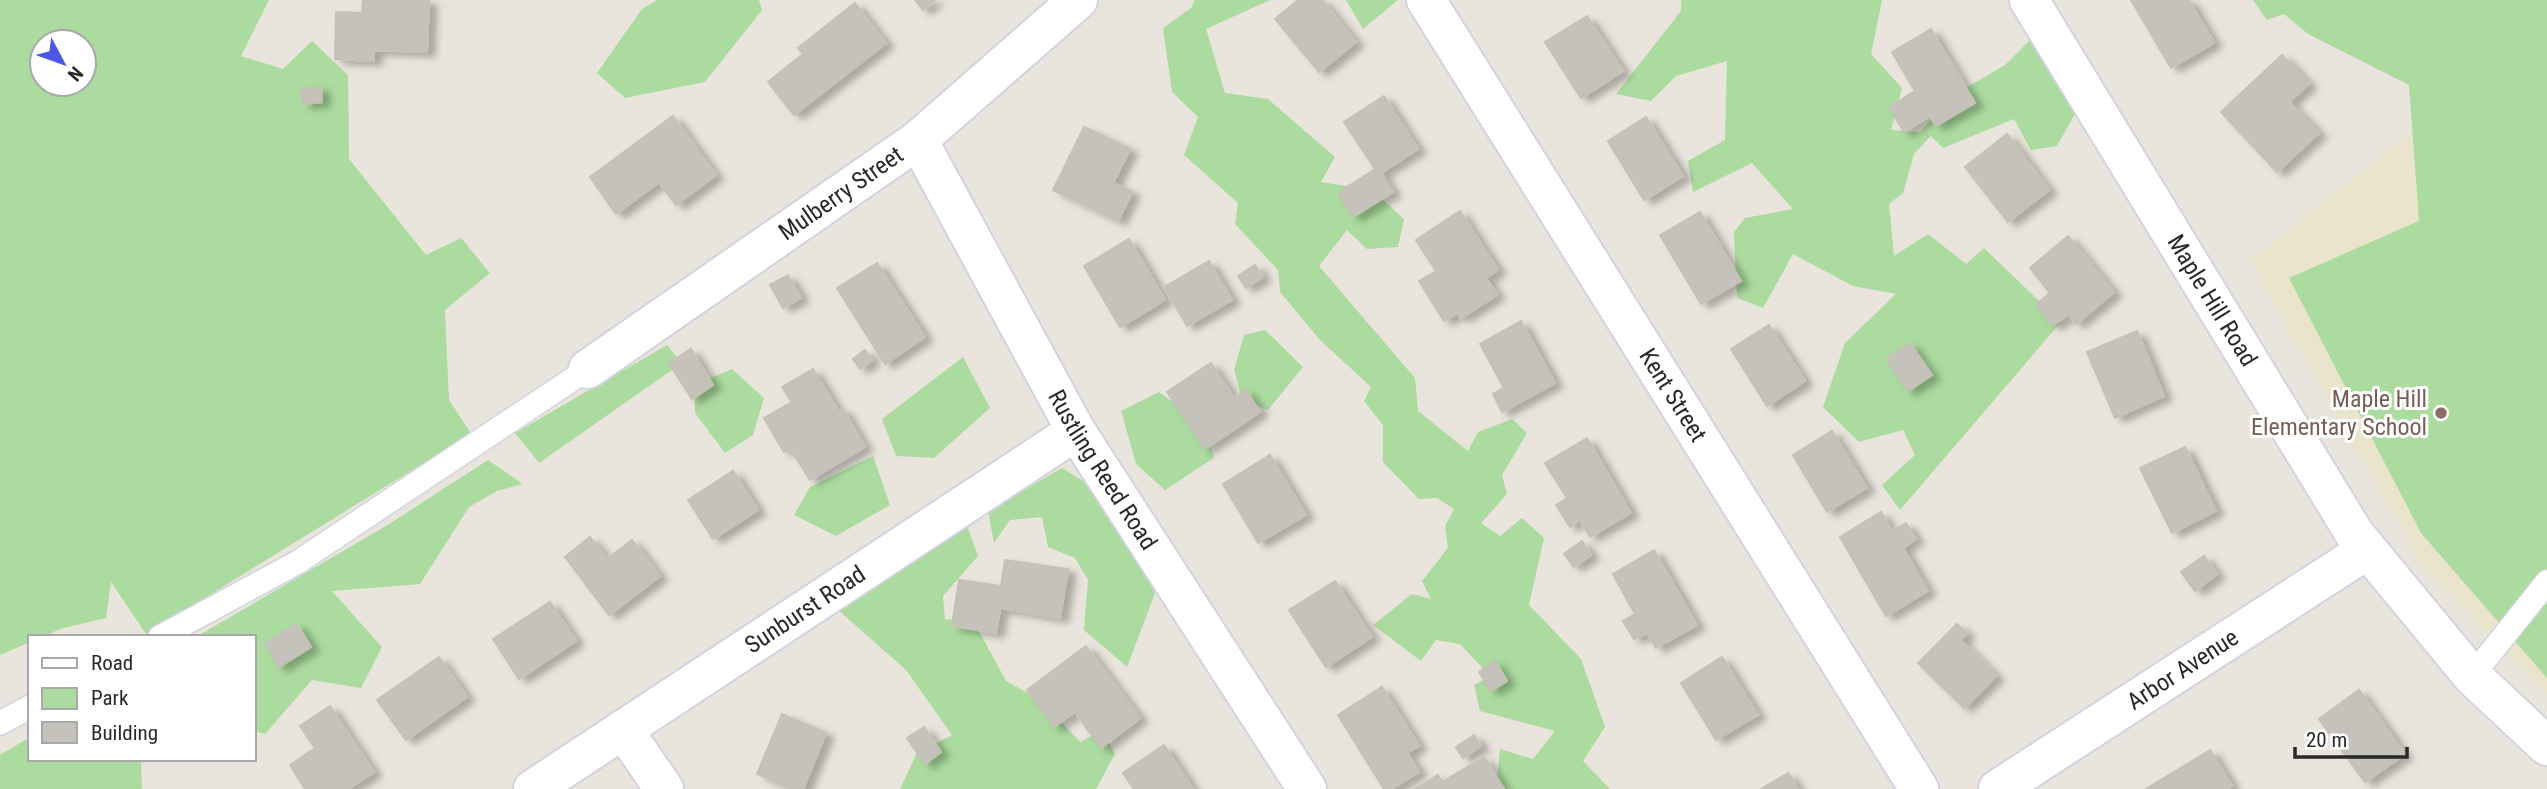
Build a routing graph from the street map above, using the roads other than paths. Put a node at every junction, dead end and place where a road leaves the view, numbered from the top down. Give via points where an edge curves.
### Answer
1 (1079, 0) edge
2 (1426, 0) edge
3 (2029, 0) edge
4 (918, 140) junction
5 (588, 369) joint
6 (1076, 430) junction
7 (2367, 550) junction
8 (2547, 582) edge
9 (164, 635) edge
10 (2472, 676) junction
11 (28, 708) edge
12 (0, 723) edge
13 (623, 729) junction
14 (2547, 746) edge
15 (533, 789) edge
16 (664, 789) edge
17 (1307, 789) edge
18 (1919, 789) edge
19 (1998, 789) edge

1 - 4 street, Mulberry Street
2 - 18 street, Kent Street
3 - 7 street, Maple Hill Road via 2333,502
4 - 5 street, Mulberry Street
4 - 6 street, Rustling Reed Road
5 - 9 lane via 298,562
6 - 13 street, Sunburst Road
6 - 17 street, Rustling Reed Road
7 - 10 street, Maple Hill Road
7 - 19 street, Arbor Avenue
8 - 10 lane
10 - 14 street, Maple Hill Road
11 - 12 lane
13 - 15 street, Sunburst Road
13 - 16 street

